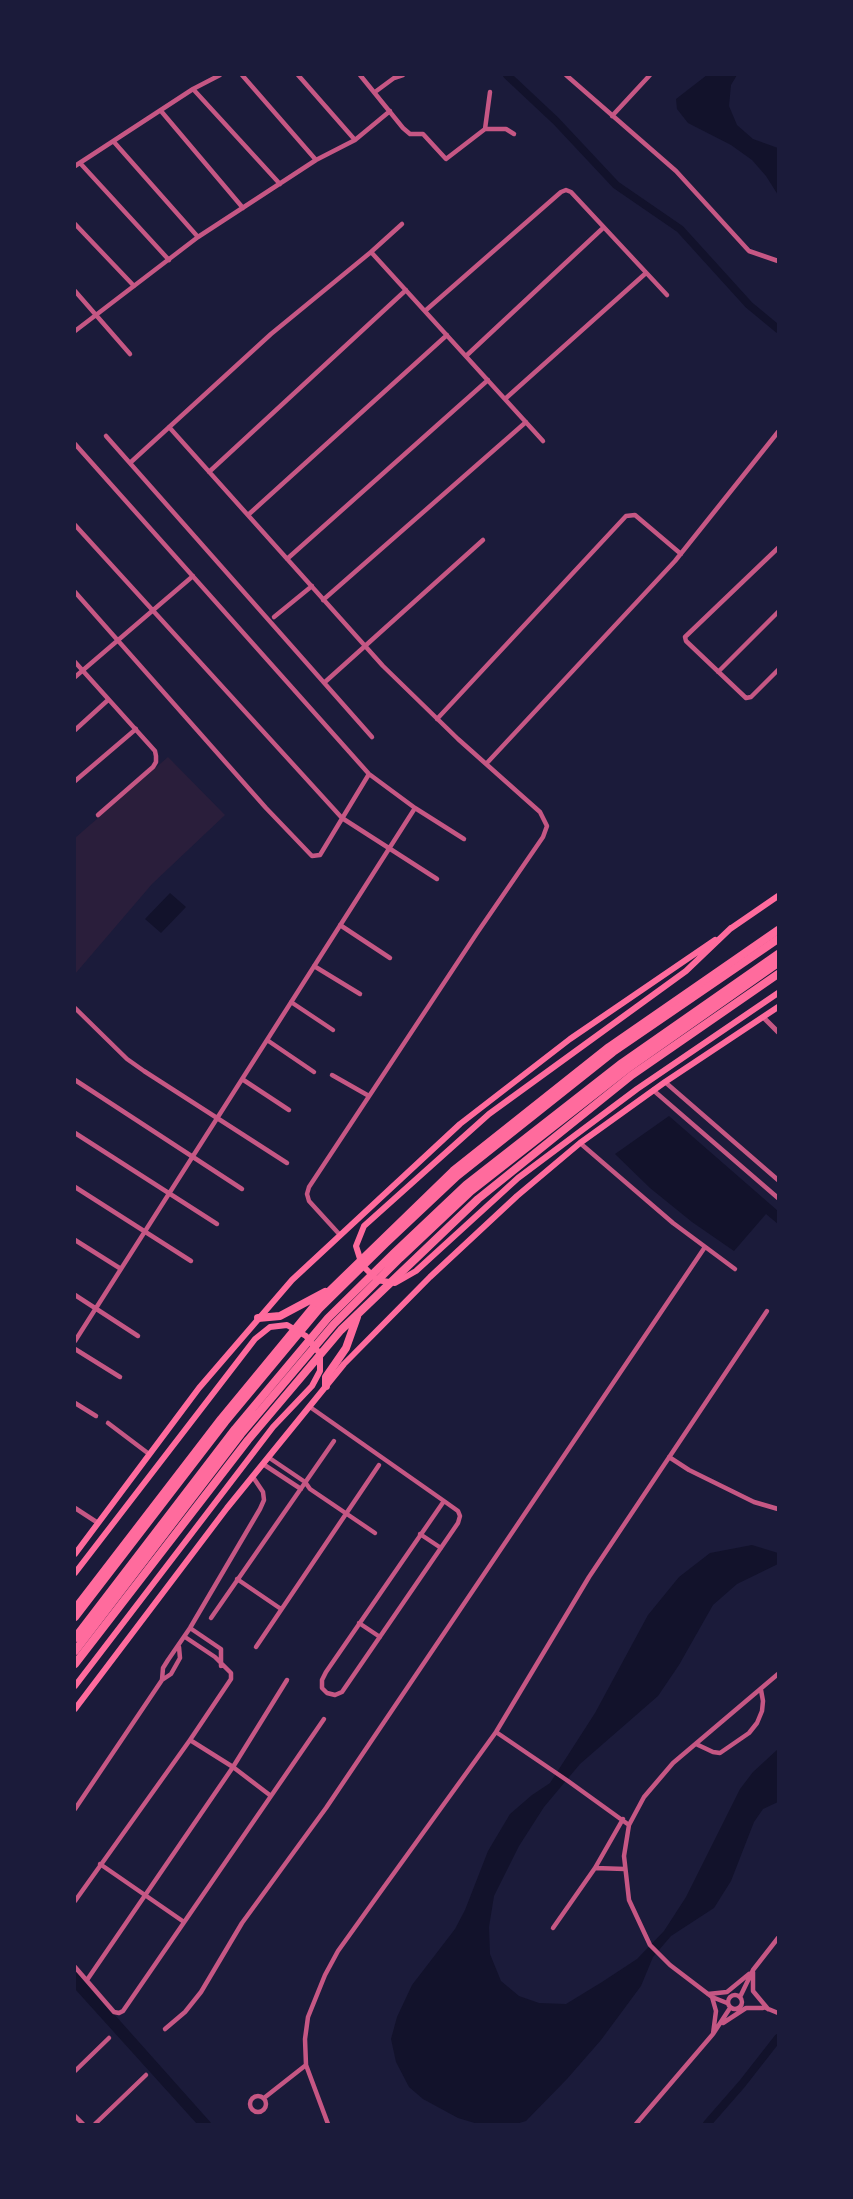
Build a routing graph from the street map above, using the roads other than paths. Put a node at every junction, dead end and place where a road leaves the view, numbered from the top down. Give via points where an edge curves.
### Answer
1 (220, 75) edge
2 (242, 75) edge
3 (298, 75) edge
4 (360, 75) edge
5 (403, 75) edge
6 (566, 75) edge
7 (650, 75) edge
8 (193, 89) junction
9 (375, 92) junction
10 (490, 92) dead end
11 (161, 111) junction
12 (390, 111) junction
13 (612, 116) junction
14 (486, 129) junction
15 (514, 134) dead end
16 (355, 140) junction
17 (114, 142) junction
18 (316, 160) junction
19 (77, 165) edge
20 (280, 184) junction
21 (243, 208) junction
22 (75, 224) edge
23 (402, 224) dead end
24 (603, 228) junction
25 (198, 237) junction
26 (371, 252) junction
27 (168, 260) junction
28 (778, 261) edge
29 (646, 273) junction
30 (134, 286) junction
31 (406, 290) junction
32 (75, 291) edge
33 (667, 295) dead end
34 (425, 311) junction
35 (97, 314) junction
36 (75, 331) edge
37 (447, 335) junction
38 (130, 354) dead end
39 (466, 356) junction
40 (488, 380) junction
41 (505, 399) junction
42 (526, 422) junction
43 (170, 427) junction
44 (778, 432) edge
45 (106, 436) dead end
46 (543, 441) dead end
47 (75, 444) edge
48 (131, 462) junction
49 (209, 472) junction
50 (248, 515) junction
51 (75, 525) edge
52 (483, 540) dead end
53 (778, 548) edge
54 (681, 555) junction
55 (287, 559) junction
56 (193, 576) junction
57 (312, 586) junction
58 (75, 592) edge
59 (324, 600) junction
60 (154, 610) junction
61 (778, 612) edge
62 (274, 617) dead end
63 (118, 640) junction
64 (365, 646) junction
65 (75, 662) edge
66 (82, 670) junction
67 (778, 670) edge
68 (718, 672) junction
69 (75, 677) edge
70 (325, 682) junction
71 (108, 700) junction
72 (437, 718) junction
73 (136, 729) junction
74 (75, 730) edge
75 (372, 737) dead end
76 (486, 764) junction
77 (369, 774) junction
78 (75, 781) edge
79 (415, 808) junction
80 (98, 815) dead end
81 (342, 818) junction
82 (464, 839) dead end
83 (388, 849) junction
84 (437, 879) dead end
85 (778, 896) edge
86 (340, 925) junction
87 (732, 928) junction
88 (778, 930) edge
89 (778, 939) edge
90 (778, 954) edge
91 (390, 958) dead end
92 (778, 963) edge
93 (314, 966) junction
94 (778, 974) edge
95 (778, 993) edge
96 (360, 994) dead end
97 (291, 1002) junction
98 (778, 1007) edge
99 (75, 1008) edge
100 (764, 1018) junction
101 (333, 1030) dead end
102 (778, 1032) edge
103 (267, 1040) junction
104 (314, 1072) dead end
105 (332, 1075) dead end
106 (242, 1079) junction
107 (75, 1080) edge
108 (665, 1082) junction
109 (653, 1090) junction
110 (369, 1096) junction
111 (289, 1110) dead end
112 (218, 1118) junction
113 (75, 1133) edge
114 (580, 1143) junction
115 (193, 1156) junction
116 (287, 1163) dead end
117 (778, 1180) edge
118 (75, 1186) edge
119 (242, 1189) dead end
120 (169, 1193) junction
121 (778, 1198) edge
122 (217, 1224) dead end
123 (145, 1232) junction
124 (340, 1234) junction
125 (75, 1240) edge
126 (705, 1247) junction
127 (191, 1261) dead end
128 (121, 1269) junction
129 (735, 1269) dead end
130 (329, 1291) junction
131 (75, 1295) edge
132 (96, 1308) junction
133 (767, 1311) dead end
134 (359, 1313) junction
135 (258, 1318) junction
136 (138, 1336) dead end
137 (75, 1341) edge
138 (75, 1349) edge
139 (120, 1377) dead end
140 (326, 1386) junction
141 (75, 1403) edge
142 (309, 1407) junction
143 (96, 1416) dead end
144 (108, 1424) dead end
145 (334, 1441) dead end
146 (149, 1454) junction
147 (268, 1457) junction
148 (669, 1457) junction
149 (263, 1464) junction
150 (379, 1466) dead end
151 (253, 1477) junction
152 (305, 1482) junction
153 (300, 1489) junction
154 (310, 1489) junction
155 (444, 1501) junction
156 (75, 1508) edge
157 (778, 1509) edge
158 (347, 1513) junction
159 (98, 1523) junction
160 (375, 1533) dead end
161 (420, 1534) junction
162 (441, 1548) junction
163 (75, 1554) edge
164 (75, 1573) edge
165 (237, 1579) junction
166 (75, 1609) edge
167 (281, 1609) junction
168 (75, 1617) edge
169 (211, 1618) dead end
170 (359, 1623) junction
171 (190, 1628) junction
172 (185, 1637) junction
173 (380, 1637) junction
174 (75, 1638) edge
175 (179, 1647) junction
176 (256, 1647) dead end
177 (75, 1651) edge
178 (168, 1660) junction
179 (75, 1664) edge
180 (177, 1664) junction
181 (222, 1666) junction
182 (778, 1674) edge
183 (162, 1680) junction
184 (287, 1680) dead end
185 (75, 1686) edge
186 (761, 1690) junction
187 (75, 1709) edge
188 (324, 1719) dead end
189 (496, 1732) junction
190 (190, 1740) junction
191 (696, 1744) junction
192 (233, 1767) junction
193 (271, 1796) junction
194 (75, 1809) edge
195 (623, 1820) junction
196 (630, 1825) junction
197 (100, 1864) junction
198 (595, 1868) junction
199 (625, 1869) junction
200 (145, 1896) junction
201 (75, 1901) edge
202 (184, 1922) junction
203 (553, 1928) dead end
204 (778, 1938) edge
205 (75, 1967) edge
206 (753, 1971) junction
207 (87, 1980) junction
208 (710, 1995) junction
209 (740, 1997) junction
210 (728, 2002) junction
211 (743, 2003) junction
212 (730, 2008) junction
213 (766, 2008) junction
214 (778, 2013) edge
215 (719, 2026) junction
216 (165, 2029) dead end
217 (713, 2034) junction
218 (110, 2038) dead end
219 (306, 2065) junction
220 (75, 2071) edge
221 (146, 2075) dead end
222 (264, 2098) dead end
223 (75, 2116) edge
224 (83, 2124) edge
225 (95, 2124) edge
226 (328, 2124) edge
227 (636, 2124) edge

1 - 8 street
2 - 18 street
3 - 16 street
4 - 9 street
5 - 9 street
6 - 13 street
7 - 13 street
8 - 11 street
8 - 20 street
9 - 12 street
10 - 14 street
11 - 17 street
11 - 21 street
12 - 14 street via 410,134 423,134 446,159
12 - 16 street
13 - 28 street via 676,171 749,251
14 - 15 street via 506,129
16 - 18 street
17 - 19 street
17 - 25 street
18 - 20 street
19 - 27 street
20 - 21 street
21 - 25 street
22 - 30 street
23 - 26 street
24 - 29 street
24 - 34 street via 571,192 561,192
24 - 39 street
25 - 27 street
26 - 31 street
26 - 43 street via 271,334
27 - 30 street
29 - 33 street
29 - 41 street
30 - 35 street
31 - 34 street
31 - 49 street
32 - 35 street
34 - 37 street
35 - 36 street
35 - 38 street
37 - 39 street
37 - 50 street
39 - 40 street
40 - 41 street
40 - 55 street
41 - 42 street
42 - 46 street
42 - 59 street
43 - 48 street
43 - 49 street
44 - 54 street
45 - 48 street
47 - 56 street
48 - 70 street
49 - 50 street
50 - 55 street
51 - 60 street
52 - 64 street
53 - 68 street via 685,637
54 - 72 street via 635,515 626,516
54 - 76 street
55 - 57 street
56 - 60 street
56 - 77 street
57 - 59 street
57 - 62 street
58 - 63 street
59 - 64 street
60 - 63 street
60 - 81 street
61 - 68 street
63 - 66 street
63 - 81 street via 309,854 320,855
64 - 70 street
64 - 72 street
65 - 66 street
66 - 69 street
66 - 71 street
67 - 68 street via 746,698
70 - 75 street
71 - 73 street
71 - 74 street
72 - 76 street
73 - 78 street
73 - 80 street via 155,751 156,762
76 - 110 street via 540,812 546,821 546,832
77 - 79 street
77 - 81 street
79 - 82 street
79 - 83 street
81 - 83 street
83 - 84 street
83 - 86 street
85 - 87 main road
86 - 91 street
86 - 93 street
87 - 95 main road via 686,971 489,1114 364,1226 356,1246 362,1265 377,1280 395,1283 416,1271 518,1178 637,1089
87 - 124 main road via 570,1039 460,1124
88 - 130 highway via 609,1047 453,1171
89 - 168 highway via 613,1052 457,1176 402,1228 311,1318 225,1422
90 - 174 highway via 622,1063 466,1185 394,1253 328,1318 235,1430
92 - 177 highway via 627,1069 471,1191 400,1258 334,1324 241,1434
93 - 96 street
93 - 97 street
94 - 134 highway via 632,1075 478,1199
97 - 101 street
97 - 103 street
98 - 100 main road
99 - 112 street via 127,1059
100 - 102 street
100 - 108 main road
103 - 104 street
103 - 106 street
105 - 110 street
106 - 111 street
106 - 112 street
107 - 115 street
108 - 109 main road
108 - 117 street
109 - 114 main road
109 - 121 street
110 - 124 street via 307,1194 309,1202
112 - 115 street
112 - 116 street
113 - 120 street
114 - 126 street
114 - 140 main road via 430,1277
115 - 119 street
115 - 120 street
118 - 123 street
120 - 122 street
120 - 123 street
123 - 127 street
123 - 128 street
124 - 135 main road
125 - 128 street
126 - 129 street
126 - 216 street via 326,1809 242,1923 201,1992
128 - 132 street
130 - 135 highway via 280,1316
130 - 166 highway via 221,1419
131 - 132 street
132 - 136 street
132 - 137 street
133 - 148 street
134 - 140 highway via 346,1348 326,1377
134 - 179 highway via 248,1440
135 - 146 main road
138 - 139 street
140 - 142 main road
141 - 143 street
142 - 147 main road
142 - 155 street
144 - 146 street
145 - 152 street
146 - 159 main road
147 - 149 main road
147 - 152 street
148 - 157 street via 754,1502
148 - 189 street via 579,1593
149 - 151 main road
149 - 153 street
150 - 158 street
151 - 171 street via 264,1500
151 - 187 main road
152 - 153 street
152 - 154 street
153 - 154 street
153 - 165 street
154 - 158 street
155 - 161 street
155 - 162 street via 460,1516
156 - 159 street
158 - 160 street
158 - 167 street
159 - 163 main road
161 - 162 street
161 - 170 street
162 - 173 street
164 - 185 main road via 255,1339 270,1327 287,1325 306,1336 320,1354 320,1371 312,1386 273,1427
165 - 167 street
165 - 169 street
167 - 176 street
170 - 173 street
170 - 173 street via 322,1680 327,1693 342,1692
171 - 172 street
171 - 181 street via 221,1649
172 - 175 street
172 - 181 street
175 - 178 street
175 - 180 street
178 - 180 street
178 - 183 street
180 - 183 street
181 - 190 street via 231,1673 231,1679
182 - 186 street
183 - 194 street
184 - 192 street
186 - 191 street
186 - 191 street via 762,1711 749,1733 717,1753
188 - 193 street
189 - 195 street
189 - 219 street via 363,1915 325,1975 308,2017
190 - 192 street
190 - 197 street
191 - 196 street via 657,1781
192 - 193 street
192 - 200 street
193 - 202 street
195 - 196 street
195 - 198 street
196 - 199 street
197 - 200 street
197 - 201 street
198 - 199 street
198 - 203 street
199 - 208 street via 629,1900 649,1942 670,1965
200 - 202 street
200 - 207 street
202 - 207 street via 119,2013
204 - 206 street
205 - 207 street
206 - 208 street via 727,1992
206 - 209 street
206 - 213 street via 753,1991
208 - 210 street
208 - 217 street via 716,2011
209 - 210 street via 733,1995
209 - 211 street
210 - 212 street
211 - 212 street via 737,2010
211 - 213 street
212 - 215 street
213 - 214 street
213 - 215 street via 746,2008
215 - 217 street
217 - 227 street
218 - 220 street
219 - 222 street
219 - 226 street
221 - 225 street
223 - 224 street

